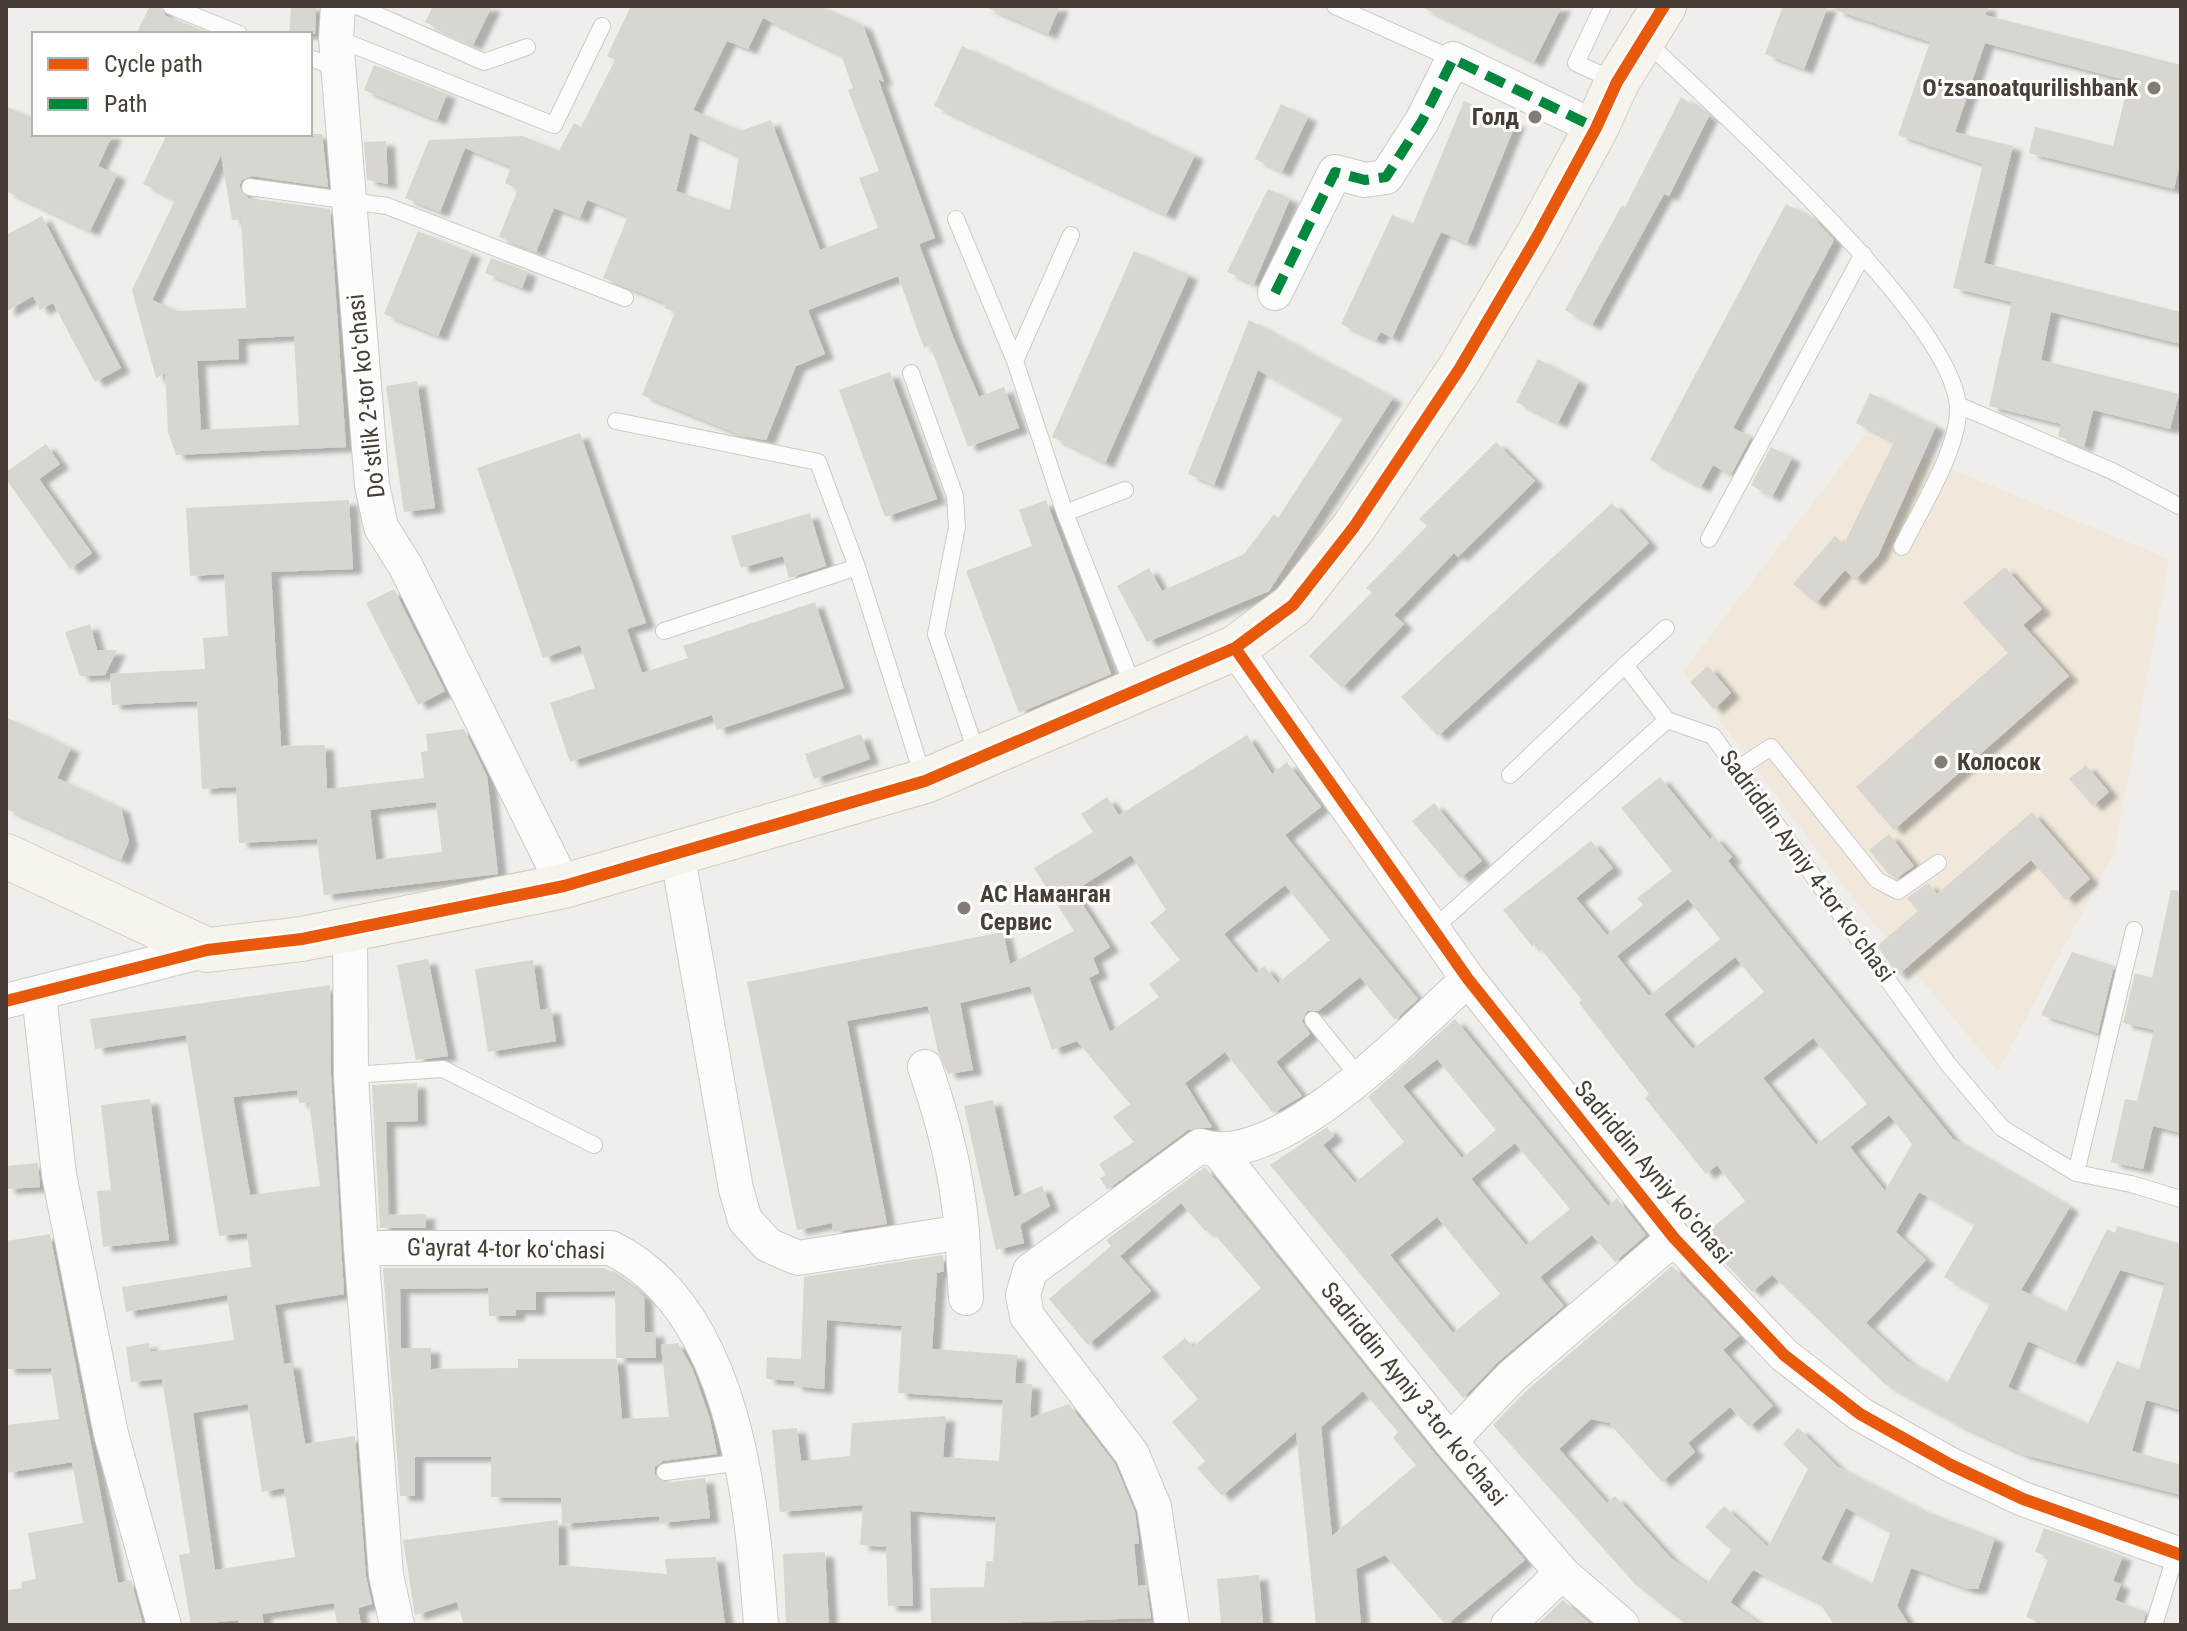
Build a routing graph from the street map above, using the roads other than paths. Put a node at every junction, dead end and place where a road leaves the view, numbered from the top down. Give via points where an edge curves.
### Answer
1 (171, 6) edge
2 (357, 6) edge
3 (1335, 6) edge
4 (1603, 6) edge
5 (391, 13) edge
6 (1653, 22) edge
7 (602, 26) dead end
8 (234, 32) edge
9 (331, 43) edge
10 (527, 47) dead end
11 (1453, 59) junction
12 (1617, 82) junction
13 (1596, 128) junction
14 (250, 187) dead end
15 (350, 200) junction
16 (956, 219) dead end
17 (1071, 235) dead end
18 (1863, 254) junction
19 (1275, 293) dead end
20 (625, 298) dead end
21 (1015, 361) junction
22 (911, 373) dead end
23 (1958, 405) junction
24 (616, 421) dead end
25 (1125, 490) dead end
26 (2181, 507) edge
27 (1065, 513) junction
28 (1709, 539) dead end
29 (1902, 547) dead end
30 (857, 567) junction
31 (1666, 628) dead end
32 (664, 631) dead end
33 (1235, 648) junction
34 (1625, 665) junction
35 (1135, 693) junction
36 (1667, 720) junction
37 (979, 758) junction
38 (1739, 768) junction
39 (1510, 775) dead end
40 (925, 781) junction
41 (677, 852) junction
42 (6, 856) edge
43 (1938, 863) dead end
44 (564, 886) junction
45 (1433, 929) junction
46 (350, 930) junction
47 (2134, 930) dead end
48 (207, 950) junction
49 (1468, 979) junction
50 (22, 997) edge
51 (1313, 1020) dead end
52 (925, 1067) dead end
53 (351, 1075) junction
54 (1359, 1077) junction
55 (594, 1145) dead end
56 (1219, 1152) junction
57 (2076, 1173) junction
58 (2181, 1199) edge
59 (962, 1232) junction
60 (1674, 1238) junction
61 (361, 1248) junction
62 (966, 1298) dead end
63 (1450, 1441) junction
64 (744, 1462) junction
65 (665, 1472) dead end
66 (2178, 1554) edge
67 (1562, 1573) junction
68 (164, 1625) edge
69 (397, 1625) edge
70 (761, 1625) edge
71 (1172, 1625) edge
72 (1508, 1625) edge
73 (1622, 1625) edge
74 (2154, 1625) edge

1 - 8 lane
2 - 5 lane
3 - 11 lane
4 - 12 lane via 1576,63
5 - 10 lane via 484,62
6 - 12 street
6 - 18 lane
7 - 9 lane via 554,125
9 - 15 street, Doʻstlik 2-tor koʻchasi
11 - 13 street
11 - 19 street via 1386,177 1365,180 1335,172
12 - 13 street
13 - 33 street via 1460,368 1354,527 1293,605
14 - 15 lane
15 - 20 lane via 387,206
15 - 44 street, Doʻstlik 2-tor koʻchasi via 364,404 381,527
16 - 21 lane
17 - 21 lane
18 - 23 lane via 1932,342
18 - 28 lane
21 - 27 lane
22 - 37 lane via 955,496 957,527 936,634
23 - 26 lane via 2112,471
23 - 29 lane via 1956,432
24 - 30 lane via 818,462
25 - 27 lane
27 - 35 lane
30 - 32 lane
30 - 40 lane
31 - 34 lane
33 - 35 street
33 - 45 street, Sadriddin Ayniy koʻchasi
34 - 36 lane
34 - 39 lane
35 - 37 street
36 - 38 lane, Sadriddin Ayniy 4-tor koʻchasi via 1713,736
36 - 45 lane
37 - 40 street
38 - 43 lane via 1771,747 1877,880 1898,891
38 - 57 lane, Sadriddin Ayniy 4-tor koʻchasi via 1948,1064 2002,1128
40 - 41 street
41 - 44 street
41 - 59 street via 745,1220 768,1245 798,1258
42 - 48 street
44 - 46 street
45 - 49 street, Sadriddin Ayniy koʻchasi
46 - 48 street
46 - 53 street
47 - 57 lane
48 - 50 street
49 - 54 street
49 - 60 street, Sadriddin Ayniy koʻchasi
50 - 68 street via 111,1434
51 - 54 lane
52 - 59 street via 957,1173
53 - 55 lane via 443,1069
53 - 61 street
54 - 56 street via 1298,1123 1260,1142
56 - 63 street, Sadriddin Ayniy 3-tor koʻchasi
56 - 71 street via 1200,1146 1030,1271 1023,1295 1027,1316 1132,1454 1154,1507
57 - 58 lane, Sadriddin Ayniy 4-tor koʻchasi
59 - 62 street
60 - 63 street via 1511,1377
60 - 66 street, Sadriddin Ayniy koʻchasi via 1784,1355 1860,1414 2023,1499
61 - 64 street, G'ayrat 4-tor koʻchasi via 611,1248 640,1262 672,1297 716,1375
61 - 69 street via 386,1575
63 - 67 street, Sadriddin Ayniy 3-tor koʻchasi
64 - 65 lane
64 - 70 street, G'ayrat 4-tor koʻchasi
66 - 74 lane
67 - 72 street
67 - 73 street, Sadriddin Ayniy 3-tor koʻchasi

